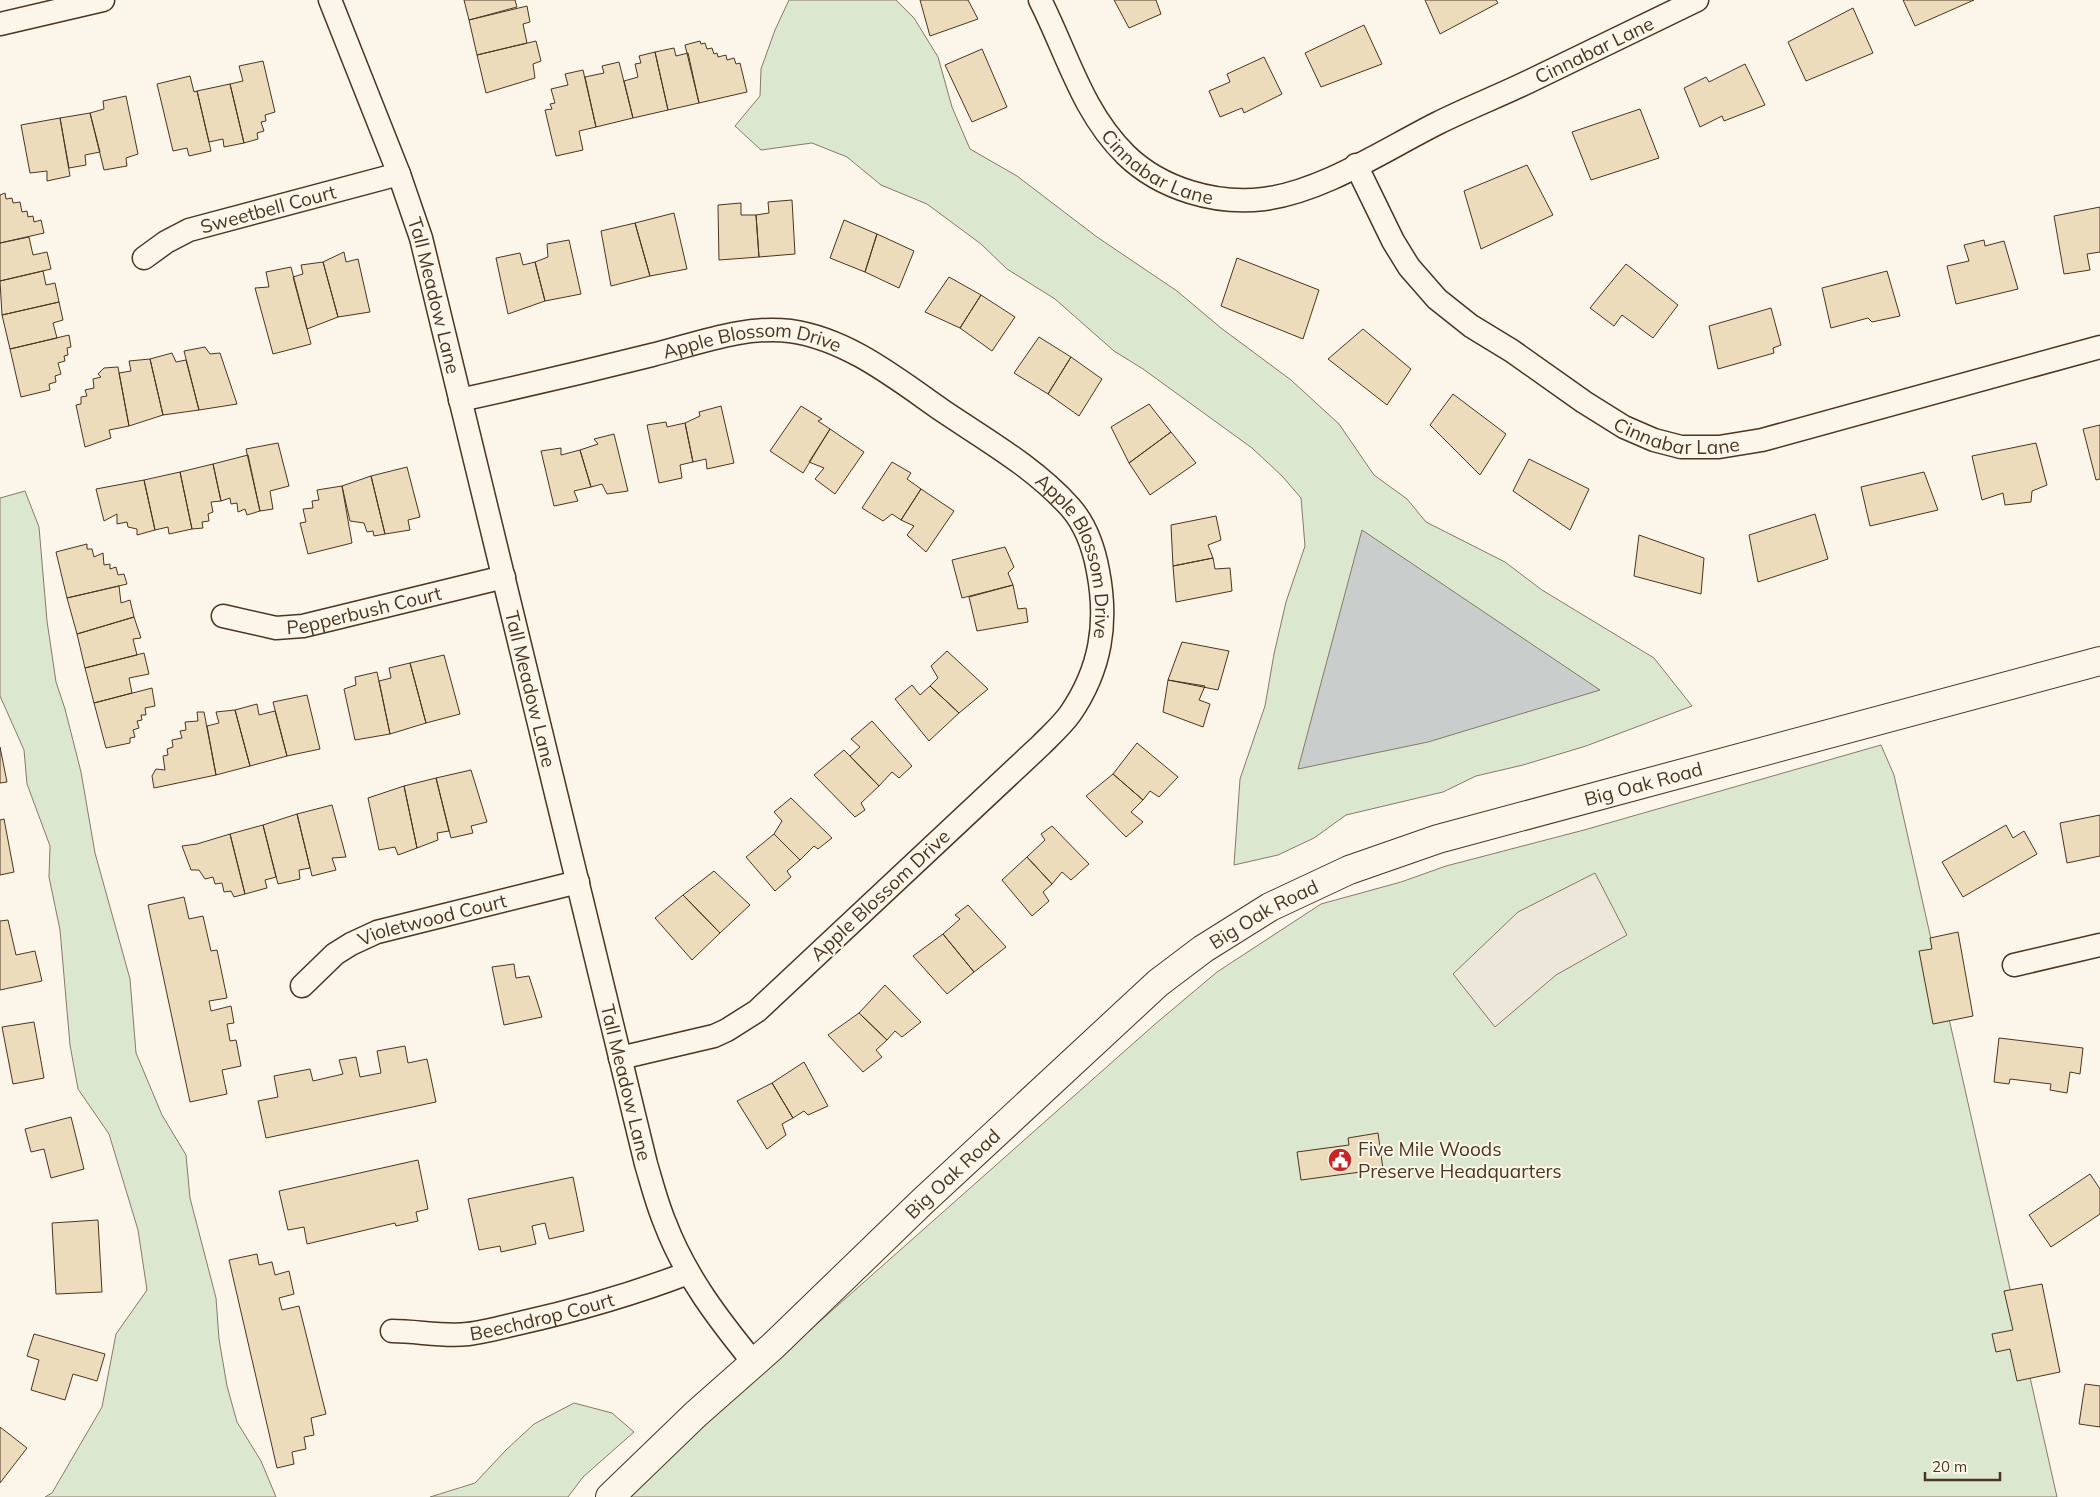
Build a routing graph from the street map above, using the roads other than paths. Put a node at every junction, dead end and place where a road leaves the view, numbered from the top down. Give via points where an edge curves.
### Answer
1 (103, 0) edge
2 (330, 0) edge
3 (1040, 0) edge
4 (1697, 0) edge
5 (0, 24) edge
6 (1356, 165) junction
7 (399, 174) junction
8 (144, 258) dead end
9 (2100, 347) edge
10 (460, 400) junction
11 (504, 577) junction
12 (223, 616) dead end
13 (2100, 661) edge
14 (578, 882) junction
15 (2100, 946) edge
16 (2014, 965) dead end
17 (302, 986) dead end
18 (620, 1058) junction
19 (688, 1273) junction
20 (392, 1331) dead end
21 (754, 1363) junction
22 (610, 1497) edge

1 - 5 street
2 - 7 street, Tall Meadow Lane
3 - 6 street, Cinnabar Lane via 1076,83 1103,128 1127,156 1154,176 1183,190 1236,201 1290,193
4 - 6 street, Cinnabar Lane
6 - 9 street, Cinnabar Lane via 1397,248 1437,299 1471,326 1624,427 1654,440 1681,446 1719,447 1762,440
7 - 8 street, Sweetbell Court via 189,230
7 - 10 street, Tall Meadow Lane via 421,238
10 - 11 street, Tall Meadow Lane
10 - 18 street, Apple Blossom Drive via 735,334 770,330 822,338 851,351 897,379 1041,478 1072,509 1084,527 1096,558 1102,594 1103,631 1097,658 1069,715 1041,745 757,1011 714,1036
11 - 12 street, Pepperbush Court via 303,626 276,628
11 - 14 street, Tall Meadow Lane
13 - 21 street, Big Oak Road via 1438,839 1349,870 1270,907 1203,949 1158,984
14 - 17 street, Violetwood Court via 377,932 335,954
14 - 18 street, Tall Meadow Lane
15 - 16 street
18 - 19 street, Tall Meadow Lane via 662,1215
19 - 20 street, Beechdrop Court via 570,1312 469,1334 446,1336
19 - 21 street, Tall Meadow Lane via 719,1320
21 - 22 street, Big Oak Road

